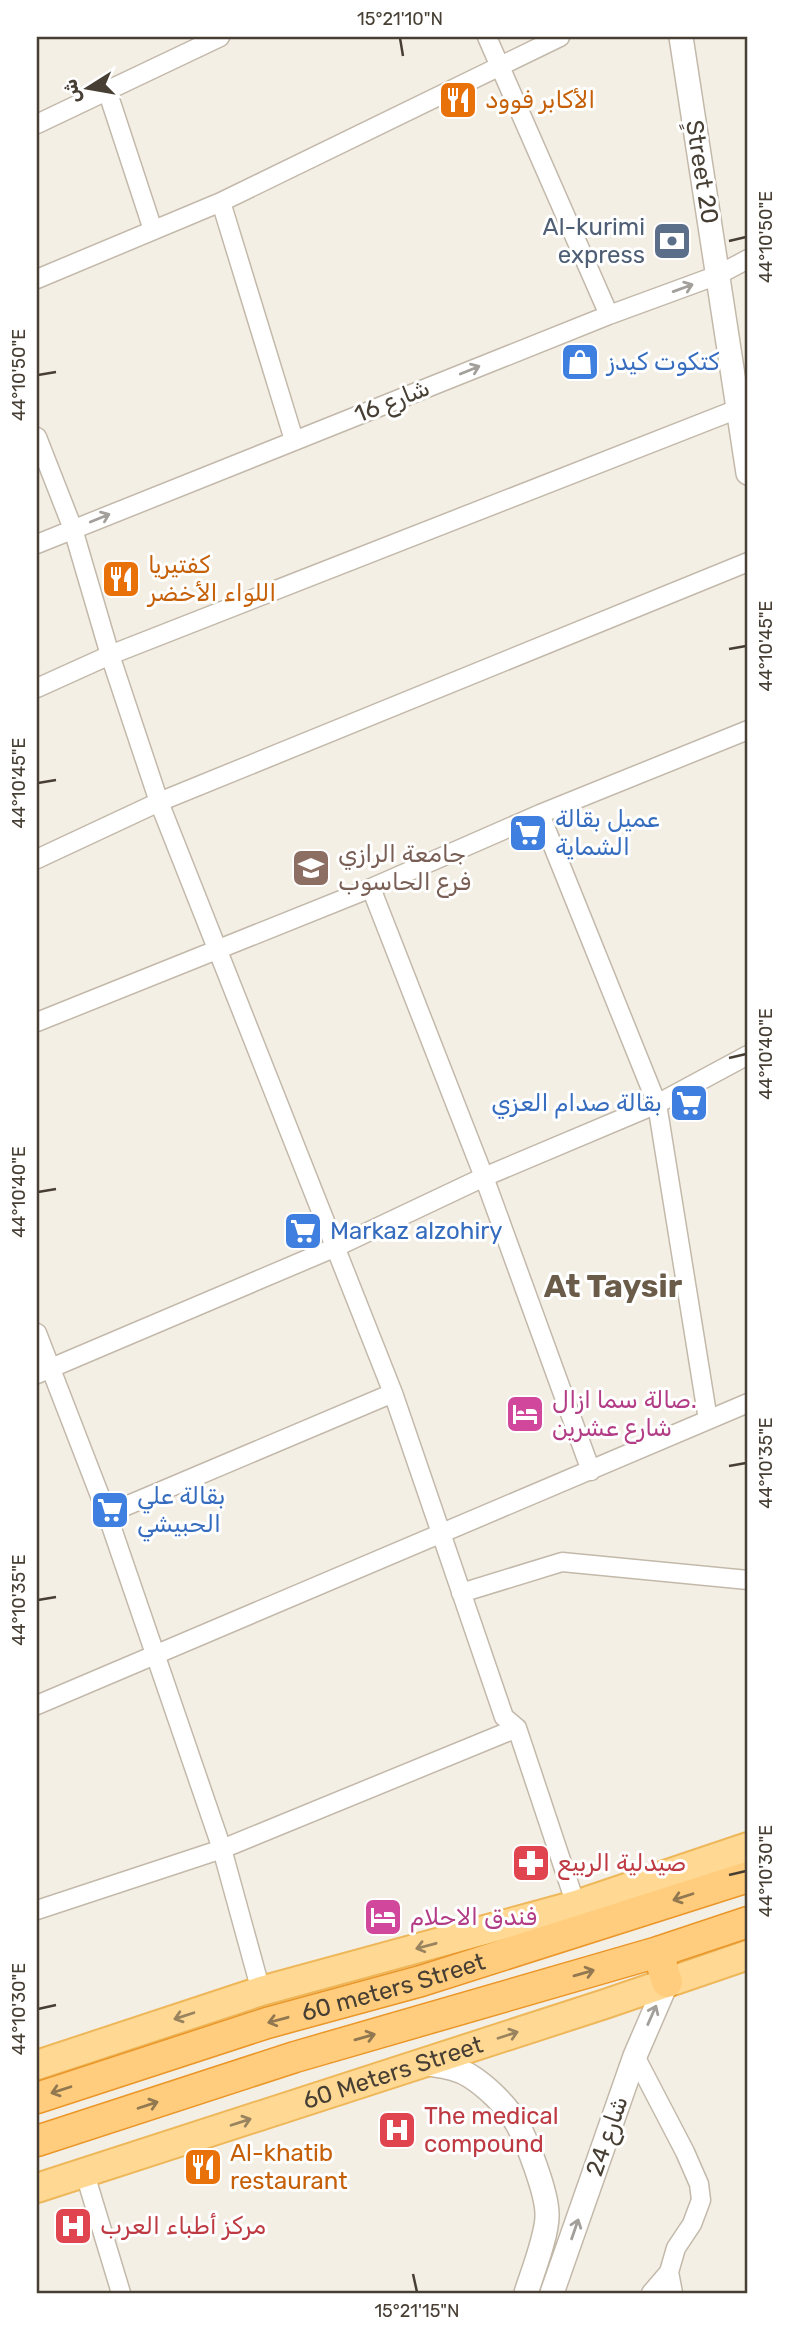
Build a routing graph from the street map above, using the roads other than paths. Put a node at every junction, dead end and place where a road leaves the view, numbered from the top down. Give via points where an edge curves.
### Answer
1 (220, 37) edge
2 (487, 37) edge
3 (560, 37) edge
4 (681, 37) edge
5 (500, 64) junction
6 (107, 90) junction
7 (37, 124) edge
8 (221, 202) junction
9 (153, 230) junction
10 (748, 259) edge
11 (718, 275) junction
12 (37, 279) edge
13 (609, 315) junction
14 (744, 407) edge
15 (37, 438) edge
16 (294, 440) junction
17 (748, 473) edge
18 (73, 529) junction
19 (37, 544) edge
20 (748, 562) edge
21 (110, 655) junction
22 (37, 688) edge
23 (748, 730) edge
24 (159, 802) junction
25 (540, 814) junction
26 (37, 859) edge
27 (371, 888) junction
28 (216, 950) junction
29 (37, 1022) edge
30 (748, 1055) edge
31 (657, 1104) junction
32 (484, 1177) junction
33 (336, 1247) junction
34 (37, 1333) edge
35 (43, 1371) edge
36 (393, 1393) junction
37 (748, 1403) edge
38 (708, 1420) junction
39 (591, 1471) junction
40 (107, 1514) junction
41 (442, 1534) junction
42 (748, 1580) edge
43 (461, 1593) junction
44 (154, 1656) junction
45 (37, 1705) edge
46 (517, 1728) junction
47 (748, 1847) edge
48 (222, 1849) junction
49 (748, 1877) edge
50 (576, 1905) junction
51 (37, 1910) edge
52 (748, 1922) edge
53 (658, 1952) junction
54 (748, 1955) edge
55 (667, 1982) junction
56 (261, 1991) junction
57 (635, 2056) junction
58 (420, 2063) junction
59 (37, 2065) edge
60 (37, 2098) edge
61 (37, 2141) edge
62 (85, 2174) junction
63 (37, 2188) edge
64 (669, 2272) junction
65 (121, 2293) edge
66 (527, 2293) edge
67 (552, 2293) edge
68 (651, 2293) edge
69 (673, 2293) edge

1 - 6 street
2 - 5 street
3 - 5 street
4 - 11 street, ٍStreet 20
5 - 8 street
5 - 13 street
6 - 7 street
6 - 9 street
8 - 9 street
8 - 16 street
9 - 12 street
10 - 11 street, شارع 16
13 -> 11 street, شارع 16
11 - 14 street, ٍStreet 20
16 -> 13 street, شارع 16
14 - 17 street, ٍStreet 20
14 - 21 street
15 - 18 street
18 -> 16 street, شارع 16
18 - 19 street, شارع 16
18 - 21 street
20 - 24 street
21 - 22 street
21 - 24 street
23 - 25 street
24 - 26 street
24 - 28 street
25 - 27 street
25 - 31 street
27 - 28 street
27 - 32 street
28 - 29 street
28 - 33 street
30 - 31 street
31 - 32 street
31 - 38 street
32 - 33 street
32 - 39 street
33 - 35 street
33 - 36 street
34 - 35 street
35 - 40 street
36 - 40 street
36 - 41 street
37 - 38 street
38 - 39 street
39 - 41 street
40 - 44 street
41 - 43 street
41 - 44 street
42 - 43 street via 562,1562
43 - 46 street via 504,1717
44 - 45 street
44 - 48 street
46 - 48 street
46 - 50 street
47 - 50 main road, 60 Meters Street
48 - 51 street
48 - 56 street
49 -> 60 highway, 60 meters Street
50 -> 56 main road, 60 Meters Street
52 - 53 highway, 60 meters Street
53 - 55 highway
61 -> 53 highway, 60 meters Street via 295,2057
54 - 55 main road, 60 Meters Street
57 -> 55 street, شارع 24
58 -> 55 main road, 60 Meters Street
56 -> 59 main road, 60 Meters Street
57 - 64 street via 699,2184 701,2200
67 -> 57 street, شارع 24
62 -> 58 main road, 60 Meters Street
58 - 66 street via 471,2076 516,2122 548,2215
62 - 63 main road, 60 Meters Street
62 - 65 street
64 - 68 street
64 - 69 street

